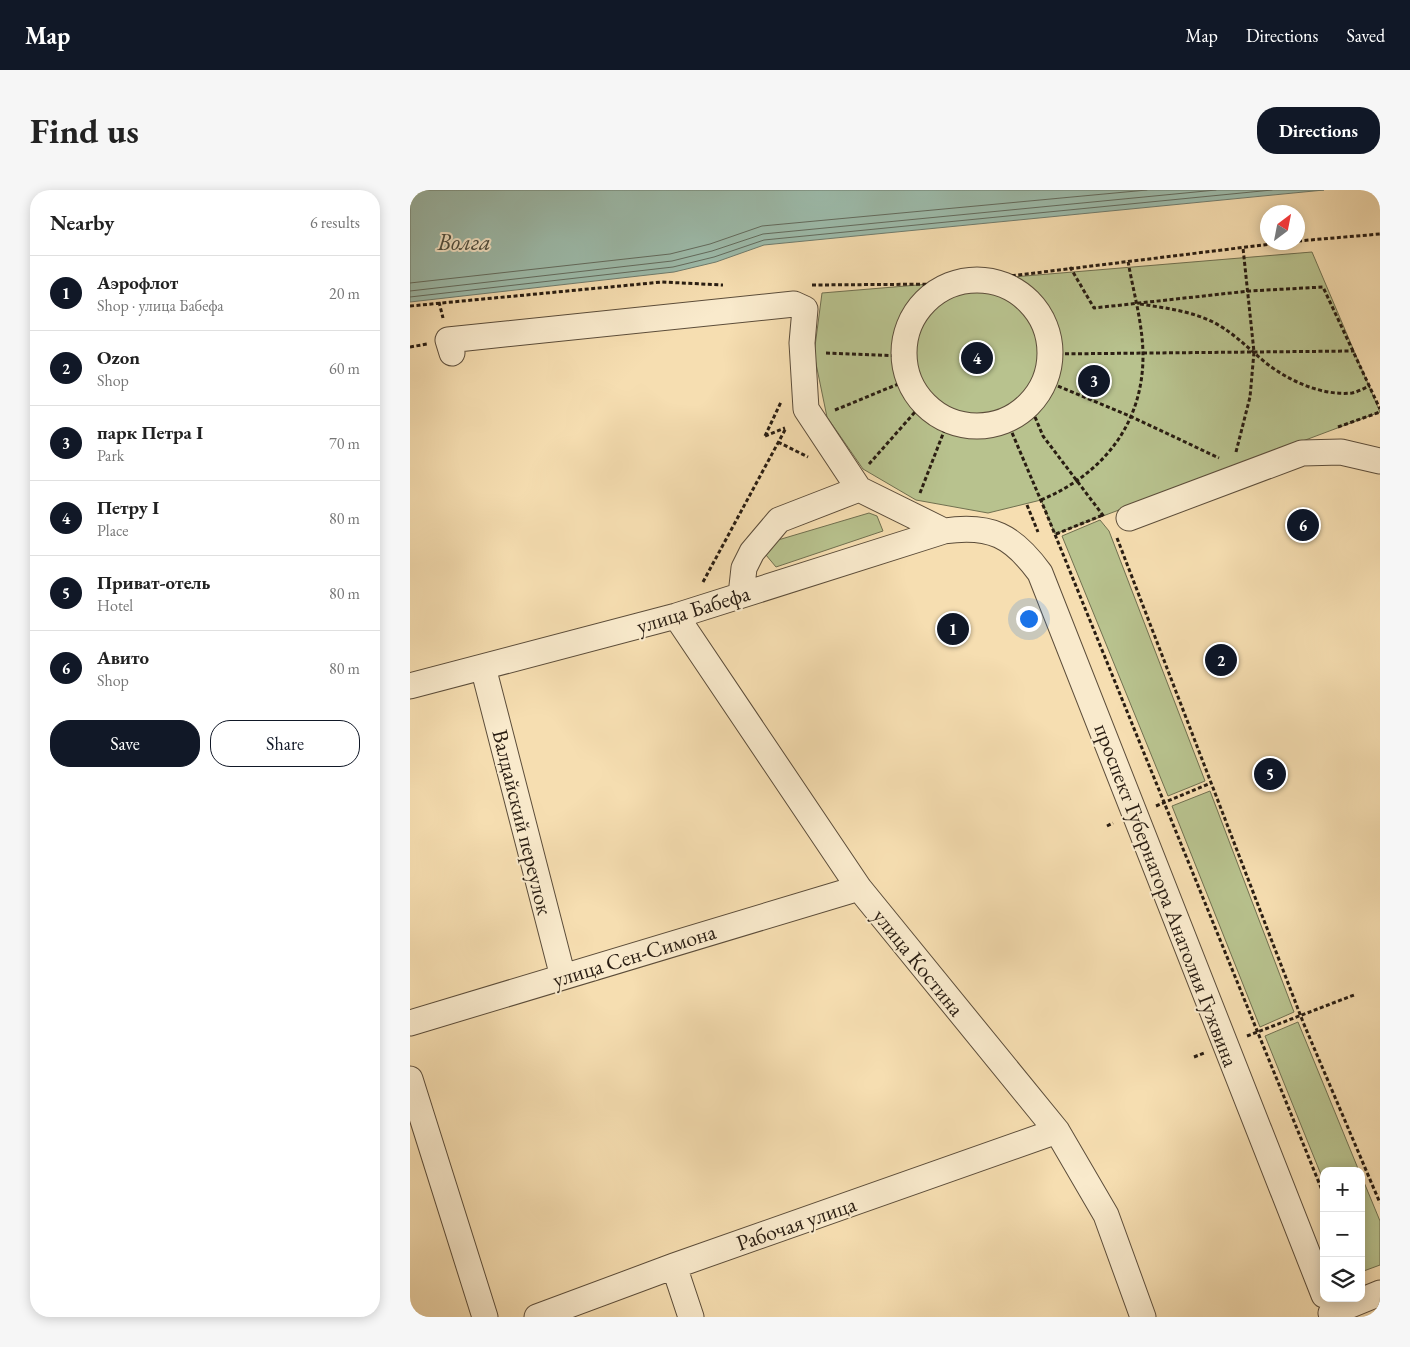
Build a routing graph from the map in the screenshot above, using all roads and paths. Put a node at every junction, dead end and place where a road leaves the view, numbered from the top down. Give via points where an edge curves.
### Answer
1 (1380, 234) edge
2 (1305, 240) edge
3 (1260, 246) edge
4 (1243, 248) junction
5 (1128, 261) junction
6 (1070, 267) junction
7 (986, 279) junction
8 (949, 284) junction
9 (805, 285) dead end
10 (729, 286) dead end
11 (1249, 291) junction
12 (1135, 303) junction
13 (410, 306) edge
14 (1354, 351) junction
15 (802, 352) junction
16 (1254, 352) junction
17 (452, 353) dead end
18 (1052, 354) junction
19 (1143, 354) junction
20 (906, 368) junction
21 (1046, 381) junction
22 (1370, 386) junction
23 (784, 395) dead end
24 (923, 402) junction
25 (1030, 405) junction
26 (1380, 409) edge
27 (1132, 417) junction
28 (813, 419) junction
29 (948, 421) junction
30 (1006, 421) junction
31 (786, 428) dead end
32 (765, 436) dead end
33 (1235, 456) dead end
34 (1225, 461) dead end
35 (1380, 461) edge
36 (1077, 481) junction
37 (857, 485) junction
38 (1041, 500) junction
39 (911, 514) junction
40 (1117, 524) junction
41 (974, 528) joint
42 (944, 531) junction
43 (741, 595) junction
44 (681, 614) junction
45 (483, 667) junction
46 (410, 686) edge
47 (1211, 783) junction
48 (1164, 802) junction
49 (1151, 808) dead end
50 (859, 888) junction
51 (563, 977) junction
52 (1354, 995) dead end
53 (1300, 1016) junction
54 (410, 1023) edge
55 (1258, 1032) junction
56 (1241, 1039) dead end
57 (410, 1079) edge
58 (1057, 1131) junction
59 (1320, 1185) edge
60 (1380, 1203) edge
61 (674, 1266) junction
62 (1380, 1293) edge
63 (1328, 1306) edge
64 (485, 1317) edge
65 (537, 1317) edge
66 (691, 1317) edge
67 (1143, 1317) edge

1 - 2 path
3 - 4 path
4 - 5 path
4 - 11 path
5 - 6 path
5 - 12 path
6 - 7 path
6 - 12 path via 1094,308
7 - 8 street
7 - 18 street via 1021,293 1045,322
8 - 9 path
8 - 20 street via 924,301 908,327
10 - 13 path via 662,282
11 - 12 path
11 - 14 path via 1323,287
11 - 16 path
12 - 16 path via 1186,312 1213,322
12 - 19 path
14 - 16 path
14 - 22 path
15 - 17 street via 805,309 794,304 448,340
15 - 20 path
15 - 28 street via 806,409
16 - 19 path
16 - 22 path via 1297,383 1329,392 1352,393
16 - 33 path via 1250,396
18 - 19 path
18 - 21 street
19 - 27 path via 1141,387
20 - 24 street
20 - 28 path
21 - 25 street
21 - 27 path
22 - 26 path
23 - 32 path
24 - 29 street
24 - 37 path
25 - 30 street
25 - 36 path via 1043,436
27 - 34 path
27 - 36 path via 1108,454
28 - 37 street
29 - 30 street via 978,427
29 - 39 path
30 - 38 path, проспект Губернатора Анатолия Гужвина
31 - 44 path
35 - 40 street via 1341,452 1302,453
36 - 38 path
36 - 40 path
37 - 39 street
37 - 43 street via 779,520 769,529 744,568
38 - 48 path, проспект Губернатора Анатолия Гужвина
39 - 42 street
40 - 47 path
41 - 42 street, улица Бабефа
41 - 63 street, проспект Губернатора Анатолия Гужвина via 988,530 1014,543 1040,573
42 - 43 street, улица Бабефа
43 - 44 street, улица Бабефа
44 - 45 street, улица Бабефа
44 - 50 street, улица Костина
45 - 46 street, улица Бабефа
45 - 51 street, Валдайский переулок
47 - 48 path
47 - 53 path
48 - 49 path
48 - 55 path, проспект Губернатора Анатолия Гужвина
50 - 51 street, улица Сен-Симона
50 - 58 street, улица Костина
51 - 54 street, улица Сен-Симона
52 - 53 path
53 - 55 path
53 - 60 path
55 - 56 path
55 - 59 path, проспект Губернатора Анатолия Гужвина
57 - 64 street
58 - 61 street, Рабочая улица
58 - 67 street, улица Костина via 1106,1215
61 - 65 street, Рабочая улица
61 - 66 street
62 - 63 street

